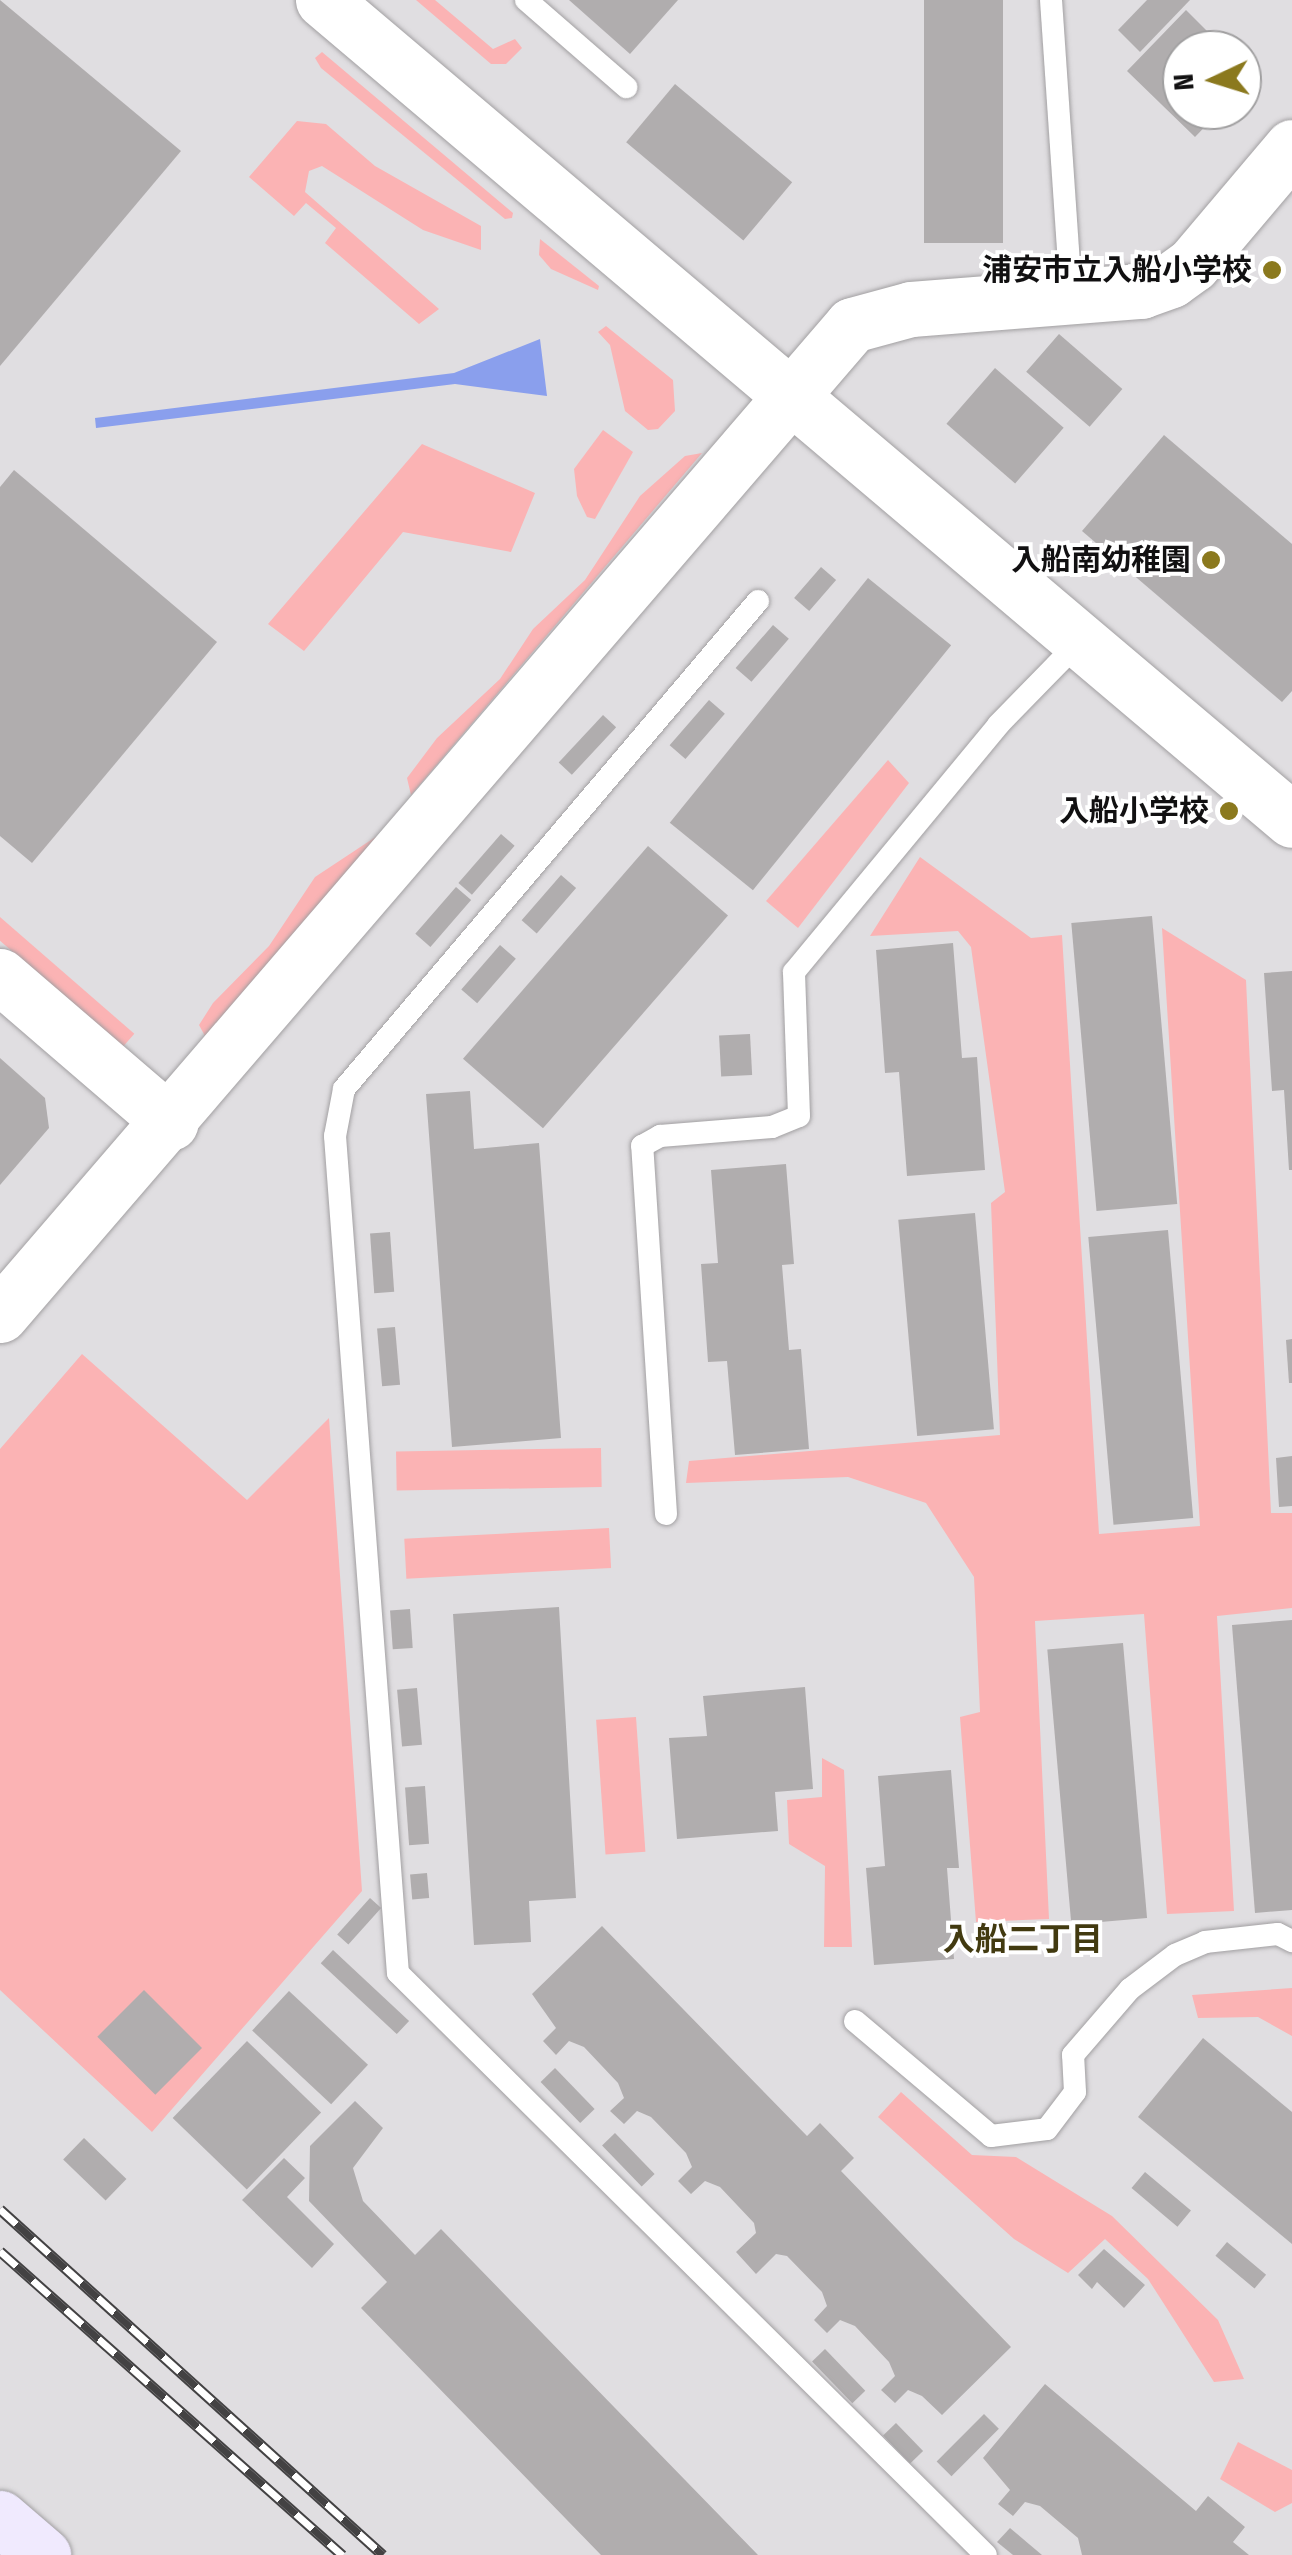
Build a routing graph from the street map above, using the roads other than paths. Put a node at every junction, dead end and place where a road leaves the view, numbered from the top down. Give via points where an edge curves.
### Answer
1 (322, 0) edge
2 (526, 0) edge
3 (1051, 0) edge
4 (626, 86) dead end
5 (1292, 147) edge
6 (1072, 297) junction
7 (789, 397) junction
8 (758, 602) dead end
9 (1078, 643) junction
10 (1292, 820) edge
11 (0, 976) edge
12 (172, 1123) junction
13 (0, 1315) edge
14 (666, 1514) dead end
15 (1292, 1941) edge
16 (855, 2021) dead end
17 (0, 2518) edge
18 (43, 2555) edge
19 (986, 2555) edge

1 - 7 street
2 - 4 lane
3 - 6 lane
5 - 6 street via 1193,264 1170,280 1141,291
6 - 7 street via 874,314 852,325
7 - 9 street
7 - 12 street
8 - 19 lane via 344,1089 335,1136 398,1973
9 - 10 street
9 - 14 lane via 998,725 794,972 799,1116 772,1127 660,1136 642,1146
11 - 12 street
12 - 13 street via 128,1164
15 - 16 lane via 1278,1934 1205,1942 1130,1989 1073,2055 1075,2092 1047,2129 991,2136
17 - 18 main road

